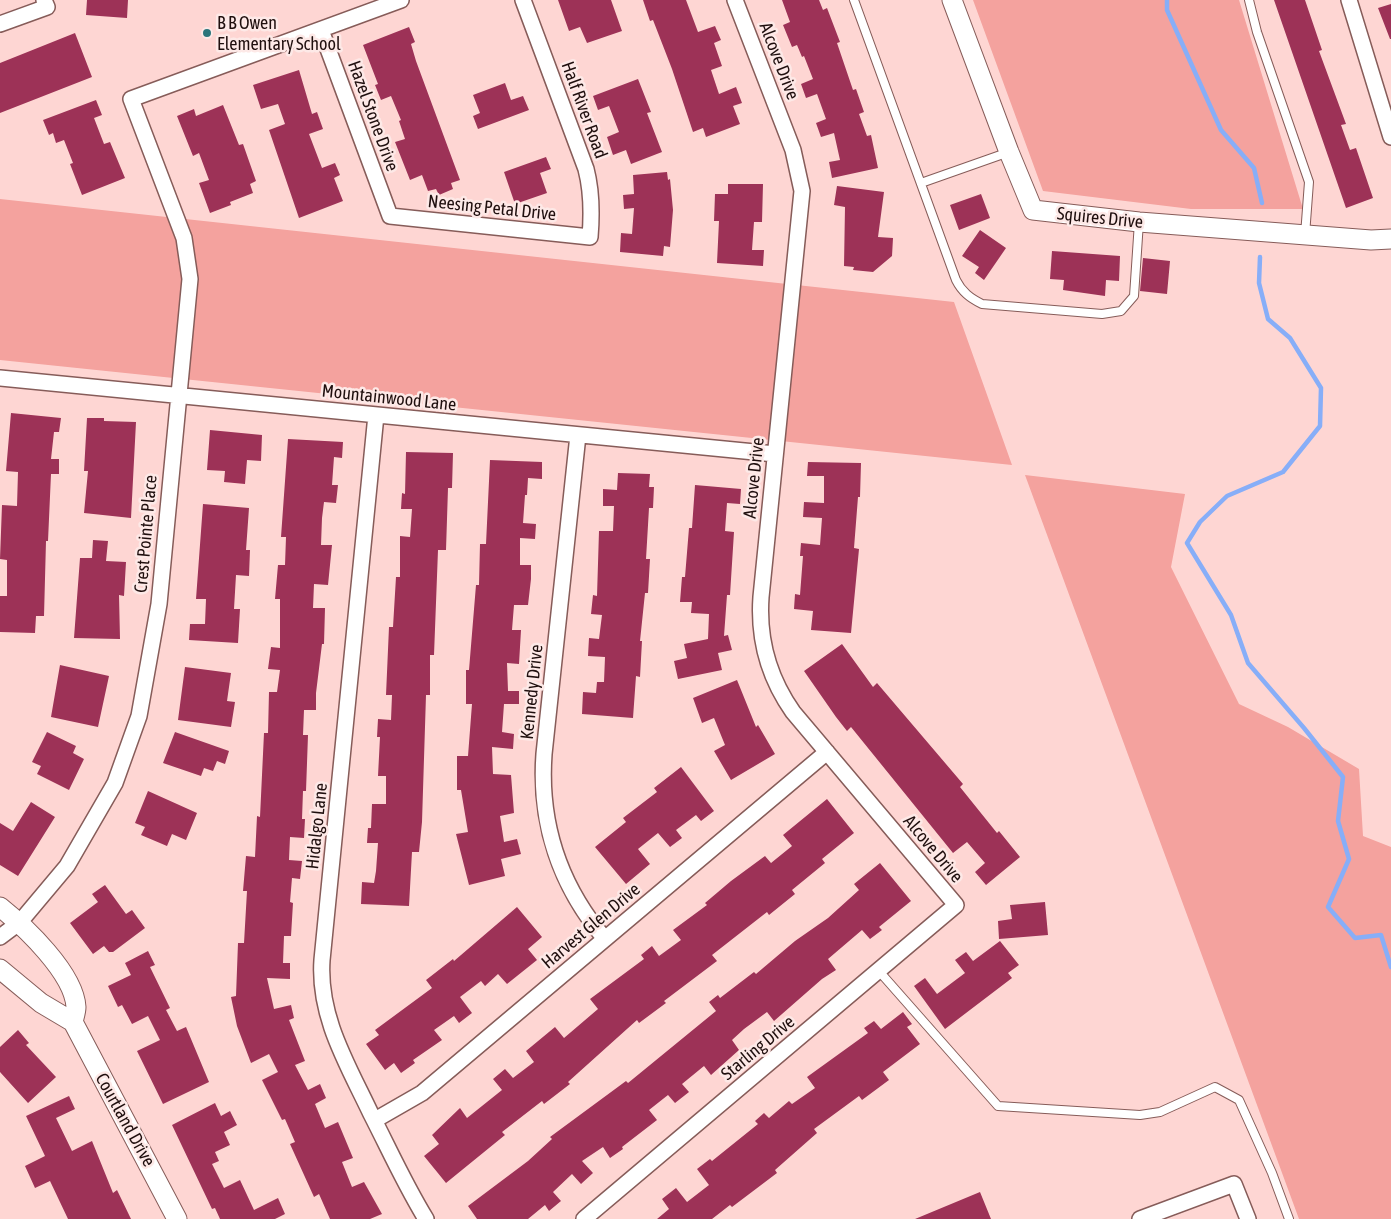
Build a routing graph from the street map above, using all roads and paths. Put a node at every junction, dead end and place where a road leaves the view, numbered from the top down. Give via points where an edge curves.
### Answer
1 (401, 0) edge
2 (523, 0) edge
3 (735, 0) edge
4 (854, 0) edge
5 (952, 0) edge
6 (1249, 0) edge
7 (1349, 0) edge
8 (45, 3) edge
9 (0, 24) edge
10 (321, 30) junction
11 (1391, 136) edge
12 (1009, 152) junction
13 (921, 184) junction
14 (390, 216) joint
15 (1139, 222) junction
16 (1306, 235) junction
17 (590, 237) joint
18 (1391, 239) edge
19 (0, 378) edge
20 (179, 396) junction
21 (376, 415) junction
22 (578, 435) junction
23 (775, 454) junction
24 (827, 752) junction
25 (956, 905) joint
26 (0, 907) edge
27 (20, 922) junction
28 (0, 937) edge
29 (605, 939) junction
30 (0, 969) edge
31 (878, 970) junction
32 (73, 1022) junction
33 (374, 1120) junction
34 (177, 1219) edge
35 (426, 1219) edge
36 (584, 1219) edge
37 (1140, 1219) edge
38 (1248, 1219) edge
39 (1289, 1219) edge

1 - 10 street
2 - 17 street, Half River Road via 586,169 592,209
3 - 23 street, Alcove Drive via 793,150 802,191
4 - 13 lane
5 - 12 street, Squires Drive
6 - 16 lane via 1309,182
7 - 11 street
8 - 9 street
10 - 14 street, Hazel Stone Drive
10 - 20 street, Crest Pointe Place via 131,99 184,238 190,279
12 - 13 lane
12 - 15 street, Squires Drive via 1033,210
13 - 15 lane via 961,290 982,304 1102,314 1121,311 1134,296
14 - 17 street, Neesing Petal Drive
15 - 16 street, Squires Drive
16 - 18 street, Squires Drive
19 - 20 street, Mountainwood Lane
20 - 21 street, Mountainwood Lane
20 - 27 street, Crest Pointe Place via 159,604 139,716 115,783 72,858
21 - 22 street, Mountainwood Lane
21 - 33 street, Hidalgo Lane via 322,971 323,996 331,1028
22 - 23 street, Mountainwood Lane
22 - 29 street, Kennedy Drive via 543,786 548,830 562,872 584,911
23 - 24 street, Alcove Drive via 761,597 762,642 782,696
24 - 25 street, Alcove Drive
24 - 29 street, Harvest Glen Drive
25 - 31 street, Starling Drive
26 - 27 street, Courtland Drive
27 - 28 street, Crest Pointe Place
27 - 32 street, Courtland Drive via 50,954 68,984 76,1006
29 - 33 street, Harvest Glen Drive via 422,1093
30 - 32 street via 41,1003
31 - 36 street, Starling Drive
31 - 39 lane via 998,1106 1140,1115 1160,1112 1215,1087 1239,1100
32 - 34 street, Courtland Drive
33 - 35 street, Hidalgo Lane
37 - 38 street via 1234,1184

